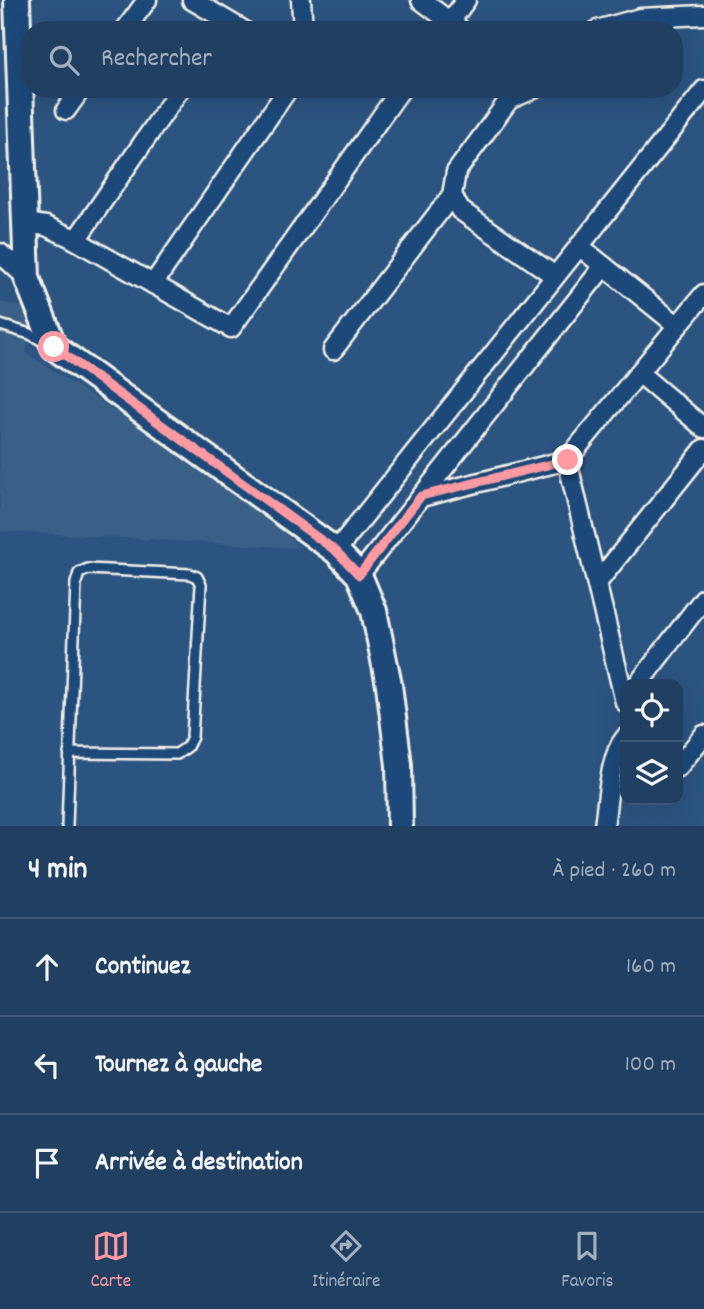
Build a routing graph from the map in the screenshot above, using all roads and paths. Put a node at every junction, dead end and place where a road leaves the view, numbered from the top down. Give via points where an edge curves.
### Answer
1 (18, 0) edge
2 (147, 0) edge
3 (192, 0) edge
4 (301, 0) edge
5 (421, 0) edge
6 (466, 0) edge
7 (704, 15) edge
8 (132, 21) edge
9 (222, 21) edge
10 (302, 21) edge
11 (445, 21) edge
12 (455, 21) edge
13 (629, 21) edge
14 (704, 90) edge
15 (21, 96) edge
16 (21, 98) edge
17 (75, 98) edge
18 (174, 98) edge
19 (282, 98) edge
20 (395, 98) edge
21 (512, 98) edge
22 (66, 110) dead end
23 (452, 195) junction
24 (25, 223) junction
25 (76, 240) junction
26 (579, 246) junction
27 (0, 253) edge
28 (604, 266) junction
29 (555, 276) junction
30 (27, 278) junction
31 (153, 284) junction
32 (704, 294) edge
33 (0, 325) edge
34 (678, 326) junction
35 (54, 347) junction
36 (333, 350) dead end
37 (639, 373) junction
38 (704, 428) edge
39 (704, 449) edge
40 (568, 460) junction
41 (421, 496) junction
42 (336, 551) junction
43 (359, 575) junction
44 (597, 583) junction
45 (704, 598) edge
46 (642, 679) edge
47 (620, 680) edge
48 (704, 736) edge
49 (622, 742) edge
50 (69, 753) junction
51 (683, 761) edge
52 (618, 779) edge
53 (67, 826) edge
54 (400, 826) edge
55 (604, 826) edge

1 - 15 street
2 - 8 street
3 - 9 street
4 - 10 street
5 - 11 street
6 - 12 street
7 - 13 street
14 - 26 street
16 - 24 street
17 - 22 street
18 - 25 street
19 - 31 street
20 - 31 street via 231,328
21 - 23 street via 456,172
23 - 29 street via 460,210
23 - 36 street
24 - 25 street via 46,226
24 - 30 street
25 - 31 street
26 - 28 street
26 - 29 street
27 - 30 street
28 - 34 street
28 - 41 street
29 - 42 street
30 - 35 street
32 - 34 street
33 - 35 lane
34 - 37 street
35 - 42 street
37 - 38 street
37 - 40 street
39 - 44 street
40 - 41 street
40 - 44 street
41 - 43 street
42 - 43 street
43 - 54 street via 374,611 389,685
44 - 47 street
45 - 46 street
48 - 51 street
49 - 52 street
50 - 50 lane via 79,573 88,569 197,577 201,585 192,737 187,747 177,754
50 - 53 lane
52 - 55 street

